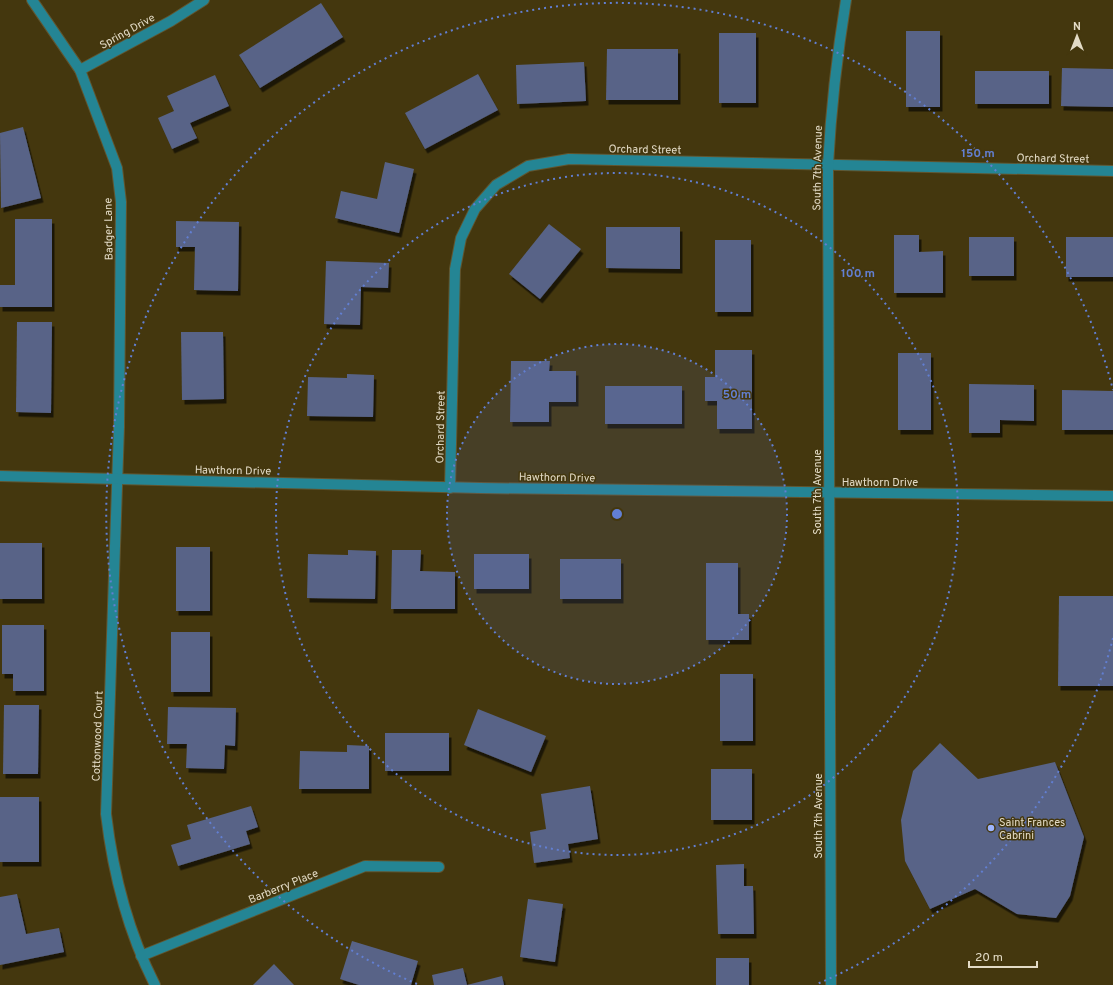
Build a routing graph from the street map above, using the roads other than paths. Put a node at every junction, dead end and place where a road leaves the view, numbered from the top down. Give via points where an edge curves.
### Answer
1 (32, 0) edge
2 (204, 0) edge
3 (846, 0) edge
4 (80, 70) junction
5 (828, 165) junction
6 (1113, 171) edge
7 (0, 476) edge
8 (117, 479) junction
9 (450, 488) junction
10 (829, 493) junction
11 (1113, 496) edge
12 (439, 867) dead end
13 (141, 956) junction
14 (155, 985) edge
15 (831, 985) edge

1 - 4 street, Badger Lane
2 - 4 street, Spring Drive via 172,21
3 - 5 street, South 7th Avenue via 832,99
4 - 8 street, Badger Lane via 117,168 121,202
5 - 6 street, Orchard Street
5 - 9 street, Orchard Street via 569,159 528,166 496,185 475,208 460,238 455,270
5 - 10 street, South 7th Avenue
7 - 8 street, Hawthorn Drive
8 - 9 street, Hawthorn Drive
8 - 13 street, Cottonwood Court via 106,814 112,860
9 - 10 street, Hawthorn Drive
10 - 11 street, Hawthorn Drive
10 - 15 street, South 7th Avenue
12 - 13 street, Barberry Place via 365,866
13 - 14 street, Cottonwood Court

